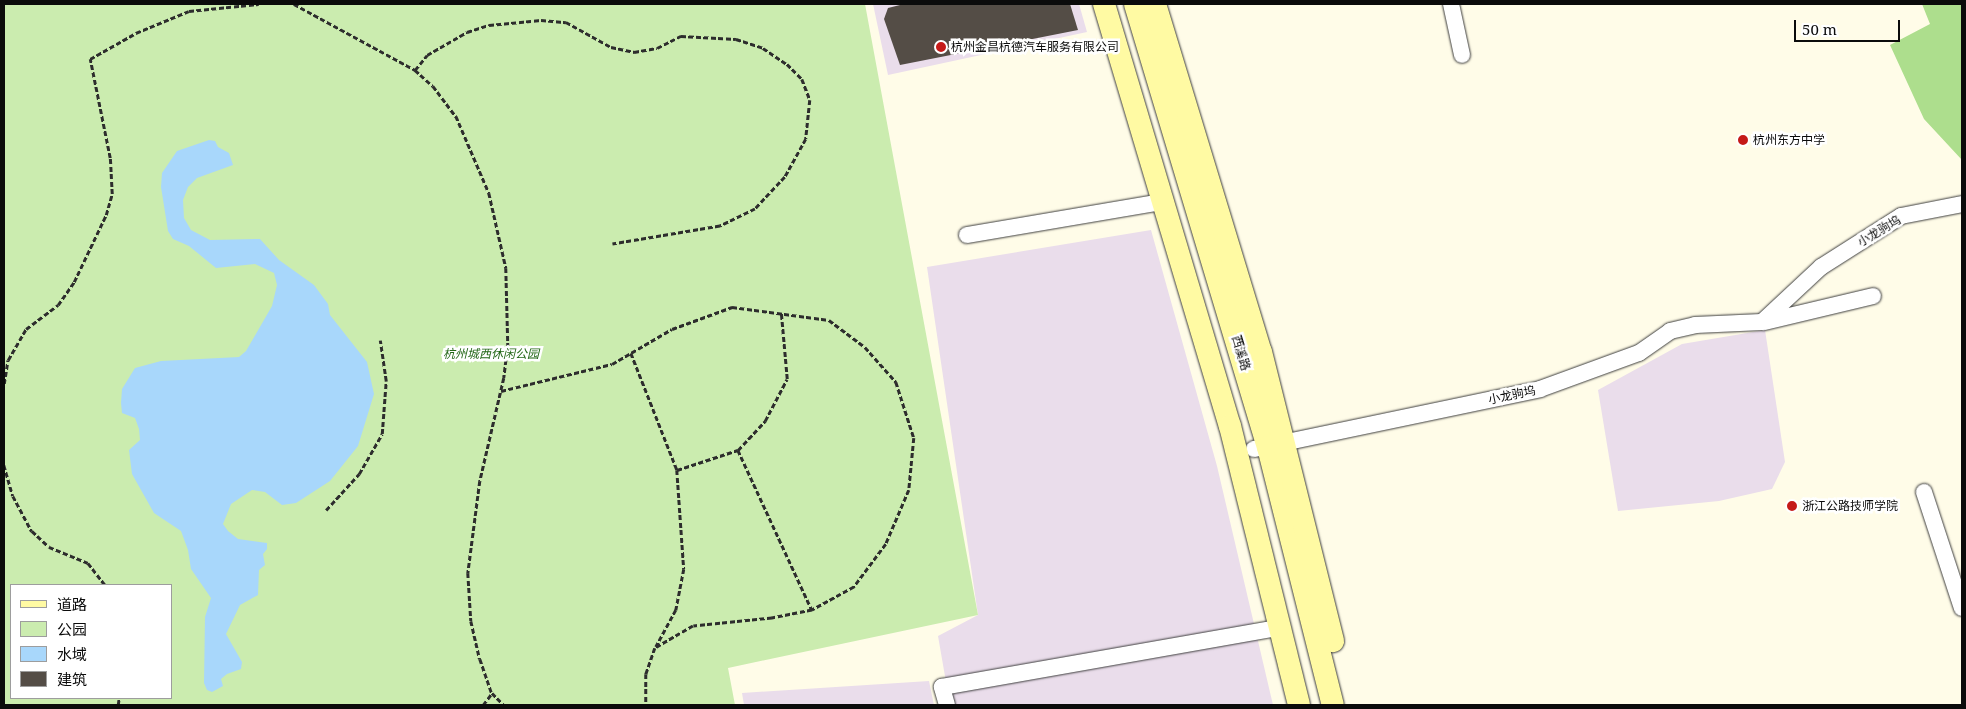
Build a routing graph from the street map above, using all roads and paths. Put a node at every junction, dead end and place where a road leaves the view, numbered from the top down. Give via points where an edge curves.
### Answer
1 (259, 4) edge
2 (280, 4) edge
3 (294, 4) edge
4 (1104, 4) edge
5 (1121, 4) edge
6 (1136, 4) edge
7 (1155, 4) edge
8 (1451, 4) edge
9 (1462, 55) dead end
10 (415, 70) junction
11 (1163, 202) junction
12 (1962, 204) edge
13 (967, 235) dead end
14 (612, 244) dead end
15 (1873, 296) dead end
16 (781, 312) junction
17 (1762, 322) junction
18 (380, 340) dead end
19 (631, 353) junction
20 (4, 384) edge
21 (501, 391) junction
22 (1269, 446) junction
23 (738, 450) junction
24 (4, 465) edge
25 (678, 470) junction
26 (1924, 492) dead end
27 (326, 510) dead end
28 (104, 584) edge
29 (1962, 608) edge
30 (812, 610) junction
31 (1281, 627) junction
32 (655, 648) junction
33 (492, 694) junction
34 (484, 705) edge
35 (504, 705) edge
36 (646, 705) edge
37 (947, 705) edge
38 (1300, 705) edge
39 (1318, 705) edge
40 (1333, 705) edge
41 (1348, 705) edge

1 - 20 path via 189,11 136,33 90,59 110,158 110,201 74,282 58,305 26,329 8,360
2 - 3 path
3 - 10 path
4 - 11 street
5 - 22 street, 西溪路
6 - 22 street, 西溪路
7 - 22 street, 西溪路 via 1261,352
8 - 9 street
10 - 14 path via 428,55 467,32 489,25 541,20 566,22 611,47 634,52 657,48 681,36 736,39 763,48 802,79 810,100 806,139 785,176 755,209 720,226
10 - 21 path via 433,86 456,116 477,160 500,229 508,317 508,345
11 - 13 street
11 - 31 street via 1230,426
12 - 17 street, 小龙驹坞 via 1901,216 1821,267
15 - 17 street, 小龙驹坞
16 - 19 path via 732,307 672,329
16 - 23 path via 787,379 766,421
16 - 30 path via 829,320 865,347 896,382 914,438 909,490 886,544 854,587
17 - 22 street, 小龙驹坞 via 1695,325 1678,329 1639,353 1540,389
18 - 27 path via 386,395 382,434 359,474
19 - 21 path via 612,364
19 - 25 path
21 - 33 path via 480,481 468,573 471,621
22 - 39 street, 西溪路
22 - 40 street, 西溪路
22 - 41 street, 西溪路
23 - 25 path
23 - 30 path
24 - 28 path via 14,496 32,531 49,547 88,562
25 - 32 path via 684,568 676,610
26 - 29 street
30 - 32 path via 772,618 693,626
31 - 37 street via 942,687
31 - 38 street
32 - 36 path via 646,674
33 - 34 path
33 - 35 path

